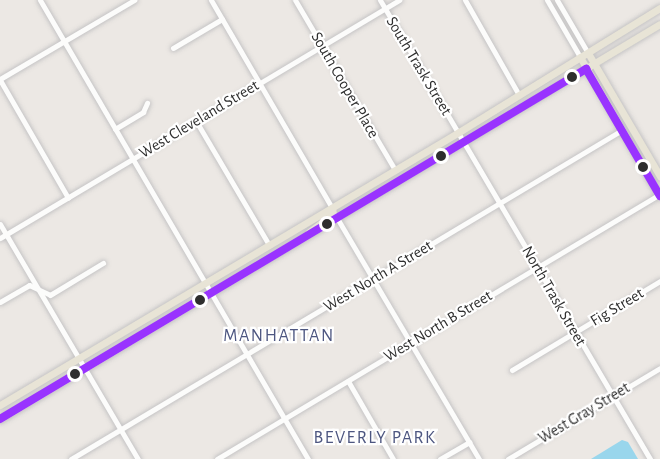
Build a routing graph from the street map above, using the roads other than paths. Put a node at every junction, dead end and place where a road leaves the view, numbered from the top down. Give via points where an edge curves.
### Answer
1 (40, 0) edge
2 (134, 0) edge
3 (211, 0) edge
4 (295, 0) edge
5 (380, 0) edge
6 (399, 0) edge
7 (465, 0) edge
8 (547, 0) edge
9 (557, 0) edge
10 (385, 8) junction
11 (660, 8) edge
12 (222, 20) junction
13 (660, 24) edge
14 (64, 41) junction
15 (322, 46) junction
16 (173, 48) dead end
17 (588, 52) junction
18 (580, 57) junction
19 (595, 64) junction
20 (586, 69) junction
21 (0, 80) edge
22 (260, 83) junction
23 (519, 95) junction
24 (147, 103) dead end
25 (196, 121) junction
26 (115, 129) junction
27 (622, 130) junction
28 (459, 132) junction
29 (465, 142) junction
30 (132, 159) junction
31 (395, 170) junction
32 (660, 176) edge
33 (369, 186) junction
34 (660, 194) edge
35 (68, 198) junction
36 (500, 203) junction
37 (332, 208) junction
38 (337, 218) junction
39 (0, 224) edge
40 (6, 235) junction
41 (306, 237) junction
42 (0, 238) edge
43 (269, 246) junction
44 (103, 263) dead end
45 (537, 268) junction
46 (373, 279) junction
47 (660, 281) edge
48 (206, 282) junction
49 (38, 289) junction
50 (211, 293) junction
51 (0, 302) edge
52 (575, 332) junction
53 (411, 343) junction
54 (247, 354) junction
55 (79, 358) junction
56 (660, 368) edge
57 (84, 369) junction
58 (512, 370) dead end
59 (348, 381) junction
60 (613, 396) junction
61 (0, 405) edge
62 (284, 418) junction
63 (0, 419) edge
64 (120, 430) junction
65 (469, 442) junction
66 (71, 459) edge
67 (138, 459) edge
68 (217, 459) edge
69 (308, 459) edge
70 (393, 459) edge
71 (440, 459) edge
72 (479, 459) edge
73 (508, 459) edge
74 (650, 459) edge

1 - 14 street
2 - 14 street
3 - 12 street
4 - 15 street, South Cooper Place
5 - 10 street, South Trask Street
6 - 10 street, West Cleveland Street
7 - 23 street
8 - 18 street
9 - 17 street
10 - 15 street, West Cleveland Street
10 - 28 street, South Trask Street
11 - 17 main road
12 - 16 street
12 - 22 street
13 - 19 main road
14 - 21 street
14 - 26 street
15 - 22 street, West Cleveland Street
15 - 31 street, South Cooper Place
17 - 18 main road
17 - 19 main road
18 - 20 main road
18 - 23 main road
19 - 20 main road
19 - 32 main road
20 - 27 main road
20 - 29 main road
21 - 35 street
22 - 25 street, West Cleveland Street
22 - 37 street
23 - 28 main road
24 - 26 street via 143,112
25 - 30 street, West Cleveland Street
25 - 43 street
26 - 30 street
27 - 34 main road
27 - 36 street, West North A Street
28 - 29 street, North Trask Street
28 - 31 main road
29 - 36 street, North Trask Street
29 - 38 main road
30 - 35 street, West Cleveland Street
30 - 48 street
31 - 33 main road
33 - 37 main road
33 - 38 main road via 336,211
34 - 45 street, West North B Street
35 - 40 street, West Cleveland Street
36 - 45 street, North Trask Street
36 - 46 street, West North A Street
37 - 41 main road via 333,214
37 - 43 main road
38 - 41 main road
38 - 46 street
39 - 40 street
40 - 42 street, West Cleveland Street
40 - 49 street
41 - 50 main road
43 - 48 main road
44 - 49 street via 50,295
45 - 52 street, North Trask Street
45 - 53 street, West North B Street
46 - 53 street
46 - 54 street, West North A Street
47 - 52 street, Fig Street
48 - 50 street
48 - 55 main road
49 - 51 street via 29,285
49 - 55 street
50 - 54 street
50 - 57 main road
52 - 58 street, Fig Street
52 - 60 street, North Trask Street
53 - 59 street, West North B Street
53 - 65 street
54 - 62 street
54 - 64 street, West North A Street
55 - 57 street
55 - 61 main road
56 - 60 street, West Gray Street
57 - 63 main road
57 - 64 street
59 - 62 street, West North B Street
59 - 70 street
60 - 73 street, West Gray Street
60 - 74 street, North Trask Street
62 - 68 street, West North B Street
62 - 69 street
64 - 66 street, West North A Street
64 - 67 street
65 - 71 street
65 - 72 street

